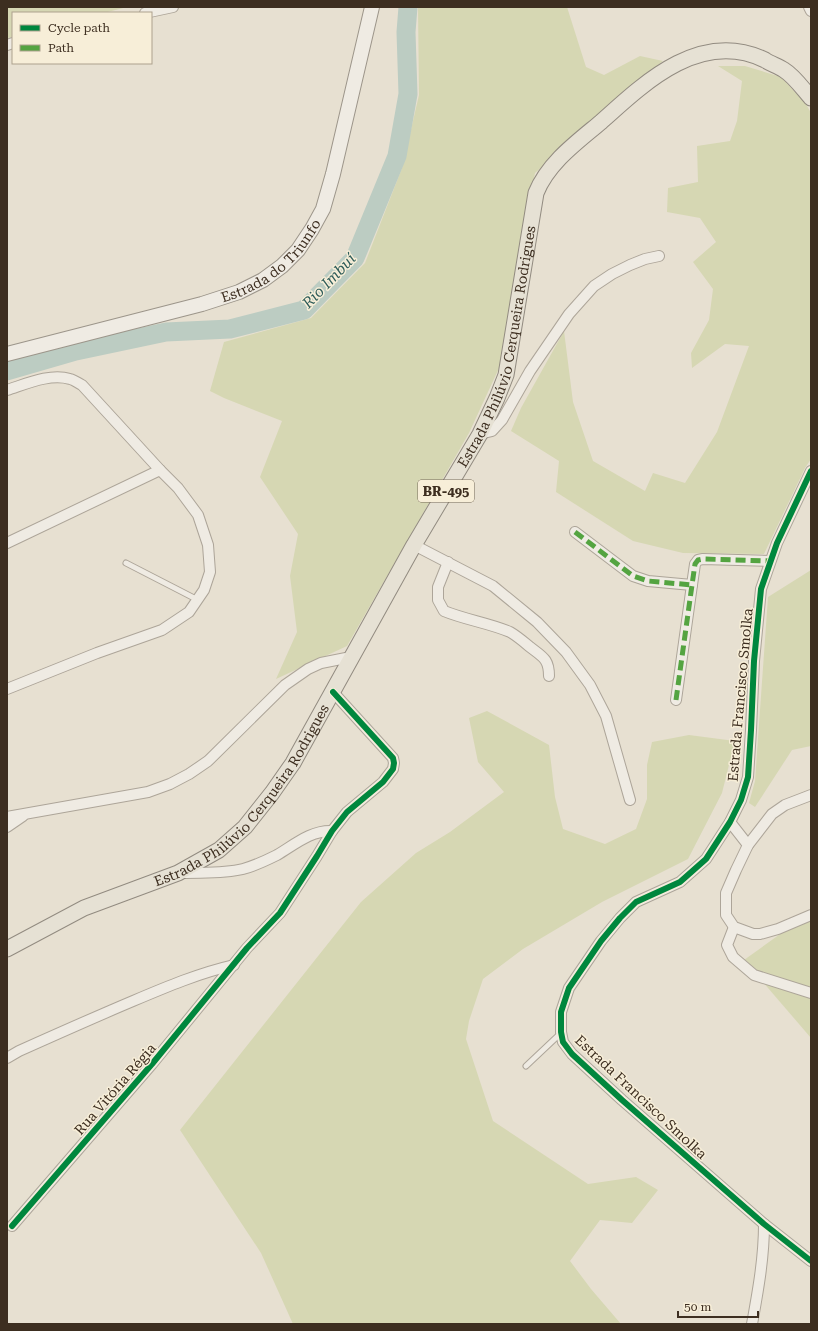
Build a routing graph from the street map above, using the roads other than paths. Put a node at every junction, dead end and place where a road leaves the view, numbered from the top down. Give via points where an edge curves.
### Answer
1 (173, 7) edge
2 (372, 7) edge
3 (809, 7) edge
4 (811, 11) edge
5 (150, 12) edge
6 (811, 98) edge
7 (659, 256) dead end
8 (7, 354) edge
9 (7, 390) edge
10 (480, 434) junction
11 (160, 470) junction
12 (811, 471) edge
13 (575, 532) dead end
14 (7, 543) edge
15 (414, 544) junction
16 (448, 562) junction
17 (770, 562) junction
18 (126, 563) dead end
19 (692, 585) junction
20 (198, 600) junction
21 (352, 656) junction
22 (549, 676) dead end
23 (7, 689) edge
24 (333, 692) junction
25 (676, 700) dead end
26 (811, 795) edge
27 (630, 800) dead end
28 (28, 813) junction
29 (7, 817) edge
30 (730, 822) junction
31 (7, 827) edge
32 (332, 830) junction
33 (748, 845) junction
34 (178, 873) junction
35 (811, 915) edge
36 (734, 927) junction
37 (7, 949) edge
38 (234, 965) junction
39 (811, 993) edge
40 (561, 1032) junction
41 (7, 1058) edge
42 (526, 1066) dead end
43 (764, 1224) junction
44 (12, 1226) dead end
45 (811, 1261) edge
46 (752, 1324) edge

1 - 5 street
2 - 8 street, Estrada do Triunfo via 323,209 298,250 282,266 263,280 239,292
3 - 4 street
6 - 10 main road, Estrada Philúvio Cerqueira Rodrigues / BR-495 via 784,70 756,56 730,50 699,54 678,63 650,81 564,154 541,180 536,193 506,375
7 - 10 street via 645,258 594,286 564,320 530,371 502,420 492,432
9 - 11 street via 48,378 71,379 82,385
10 - 15 main road, Estrada Philúvio Cerqueira Rodrigues / BR-495
11 - 14 street
11 - 20 street via 178,488 198,515 208,545 210,572
12 - 17 street, Estrada Francisco Smolka
13 - 19 street via 633,576 648,581
15 - 16 street
15 - 21 main road, Estrada Philúvio Cerqueira Rodrigues / BR-495
16 - 22 street via 438,587 438,600 444,612 512,633 544,658 549,667
16 - 27 street via 493,586 537,622 566,652 590,685 606,716
17 - 19 street via 698,560
17 - 30 street, Estrada Francisco Smolka via 761,589 754,661 748,777 741,800
18 - 20 lane
19 - 25 street
20 - 23 street via 189,612 162,630
21 - 24 main road, Estrada Philúvio Cerqueira Rodrigues / BR-495
21 - 28 street via 308,668 285,685 208,761 170,784 148,792
24 - 32 street, Rua Vitória Régia via 393,758 394,763 383,782 347,812
24 - 34 main road, Estrada Philúvio Cerqueira Rodrigues / BR-495 via 293,763 245,827 219,850
26 - 33 street via 785,805 772,814
28 - 29 street
28 - 31 street
30 - 33 street
30 - 40 street, Estrada Francisco Smolka via 706,859 680,882 636,902 601,941 569,988 561,1012
32 - 34 street via 317,832 275,856 242,869
32 - 38 street, Rua Vitória Régia via 280,913
33 - 36 street via 726,893 726,916
34 - 37 main road, Estrada Philúvio Cerqueira Rodrigues / BR-495 via 84,908
35 - 36 street via 760,934
36 - 39 street via 727,945 733,957 754,975
38 - 41 street via 211,970 179,982
38 - 44 street, Rua Vitória Régia
40 - 42 lane
40 - 43 street, Estrada Francisco Smolka via 563,1042 572,1054
43 - 45 street, Estrada Francisco Smolka
43 - 46 street via 760,1282

